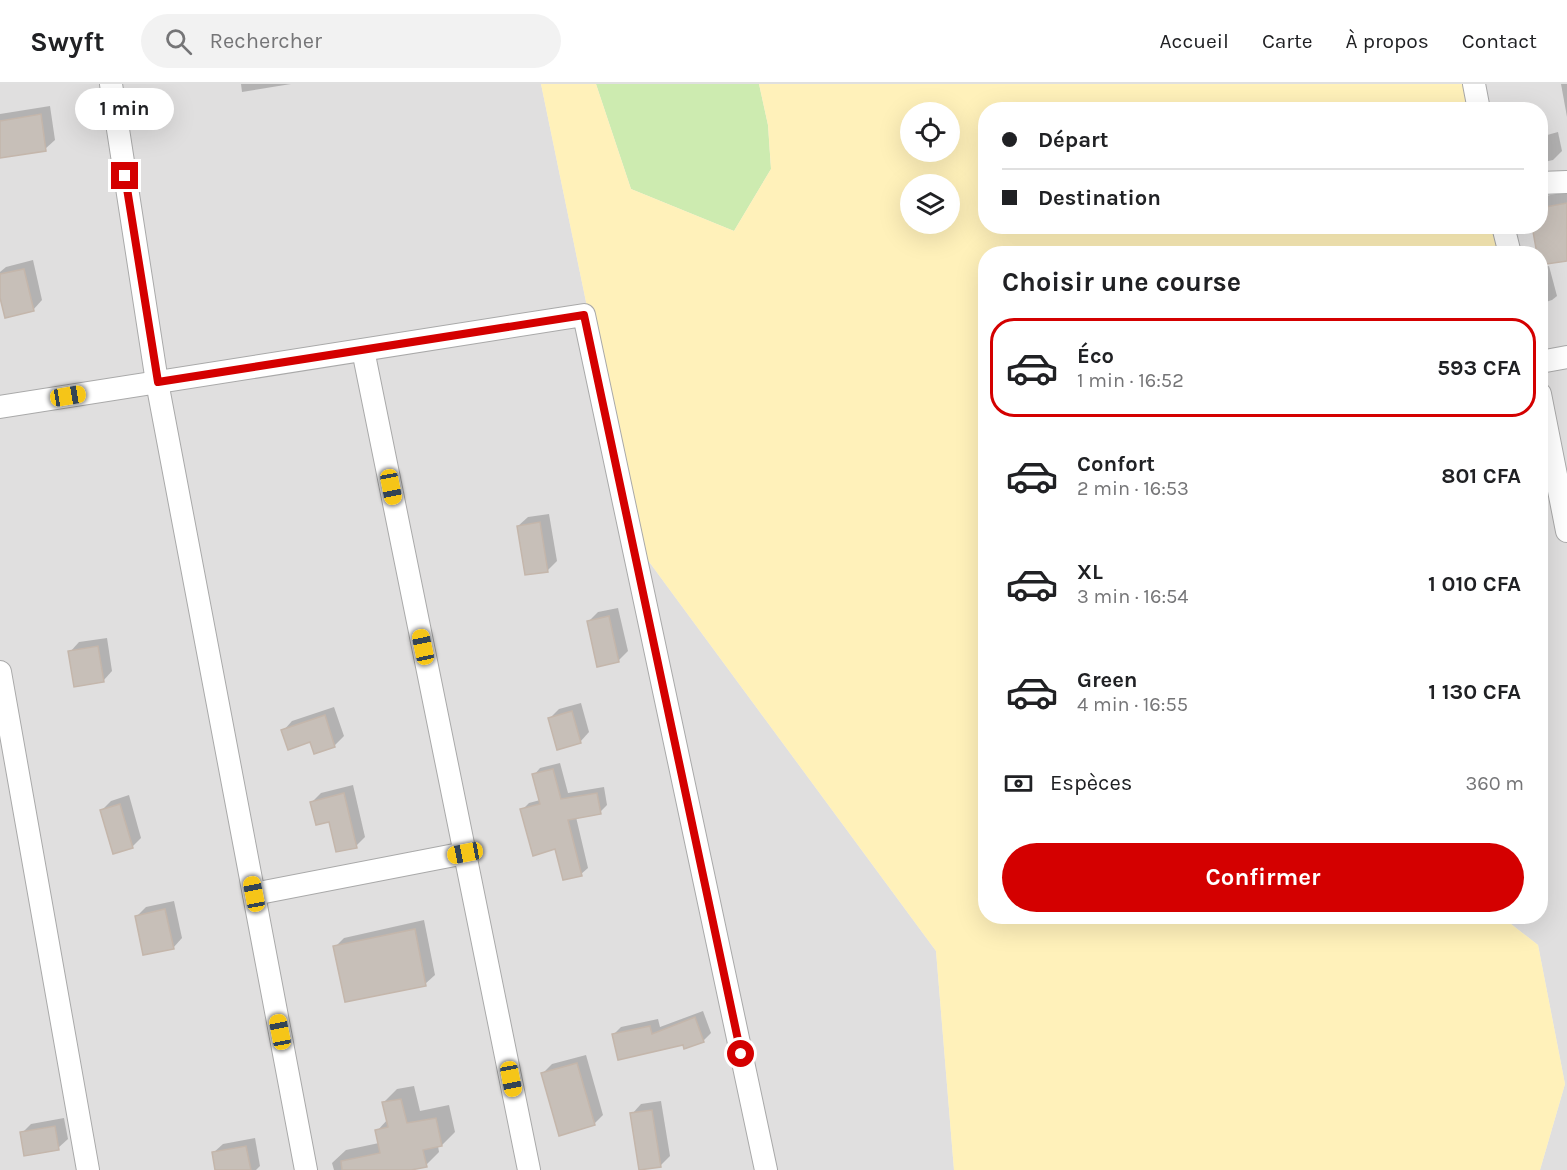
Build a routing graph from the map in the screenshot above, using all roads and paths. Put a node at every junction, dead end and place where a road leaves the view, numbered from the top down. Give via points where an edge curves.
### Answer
1 (111, 84) edge
2 (1474, 84) edge
3 (1477, 102) edge
4 (1567, 182) edge
5 (1548, 183) edge
6 (363, 350) junction
7 (1567, 357) edge
8 (1548, 361) edge
9 (158, 382) junction
10 (0, 407) edge
11 (1548, 435) edge
12 (1567, 531) edge
13 (0, 672) edge
14 (465, 853) junction
15 (254, 894) junction
16 (88, 1170) edge
17 (306, 1170) edge
18 (529, 1170) edge
19 (766, 1170) edge

1 - 9 street
2 - 3 street
4 - 5 street
6 - 9 street
6 - 14 street
6 - 19 street via 584,315
7 - 8 street
9 - 10 street
9 - 15 street
11 - 12 street
13 - 16 street
14 - 15 street
14 - 18 street
15 - 17 street

